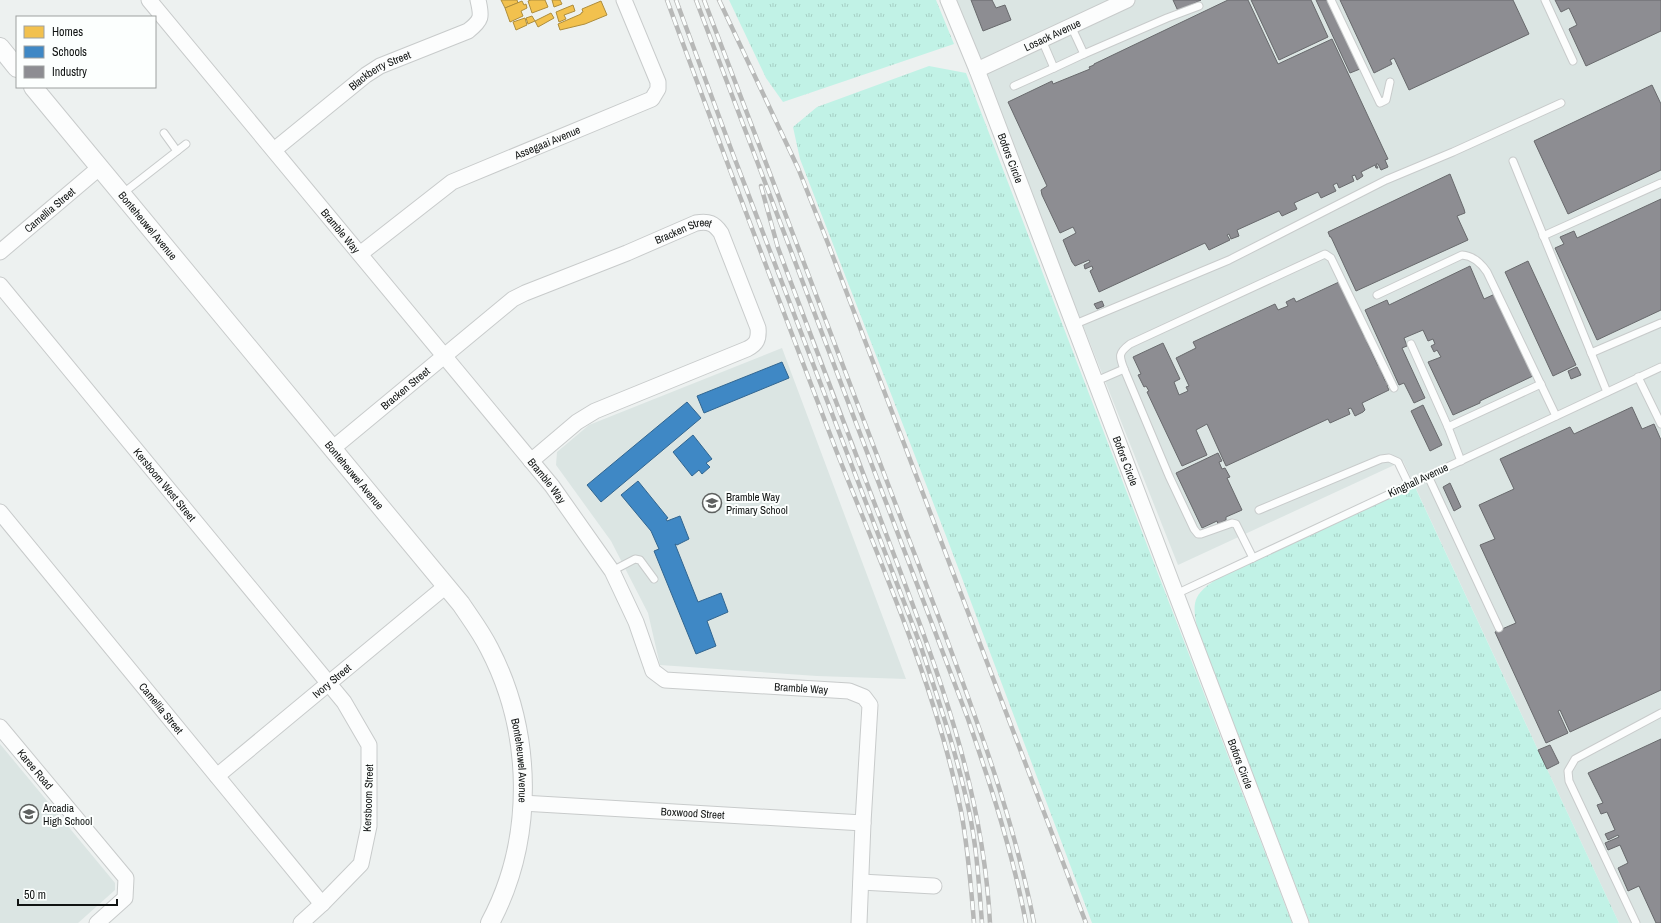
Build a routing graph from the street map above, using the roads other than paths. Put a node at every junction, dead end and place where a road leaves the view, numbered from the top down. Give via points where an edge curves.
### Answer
1 (150, 0) edge
2 (478, 0) edge
3 (624, 0) edge
4 (948, 0) edge
5 (1127, 0) edge
6 (1331, 0) edge
7 (1545, 0) edge
8 (1199, 6) dead end
9 (1070, 26) junction
10 (1042, 40) junction
11 (0, 47) edge
12 (1084, 54) junction
13 (1573, 61) dead end
14 (16, 67) edge
15 (1054, 68) junction
16 (977, 70) junction
17 (1390, 82) dead end
18 (1014, 86) dead end
19 (34, 88) edge
20 (1561, 103) dead end
21 (164, 133) dead end
22 (186, 144) dead end
23 (274, 150) junction
24 (177, 151) junction
25 (1513, 161) dead end
26 (100, 168) junction
27 (1661, 182) edge
28 (122, 194) junction
29 (1543, 236) junction
30 (0, 252) edge
31 (360, 254) junction
32 (0, 285) edge
33 (1377, 295) dead end
34 (1661, 323) edge
35 (1072, 325) junction
36 (1411, 344) dead end
37 (1591, 354) junction
38 (444, 356) junction
39 (1661, 366) edge
40 (1124, 370) junction
41 (1638, 377) junction
42 (1094, 382) junction
43 (1541, 384) junction
44 (1394, 388) dead end
45 (1607, 392) junction
46 (1556, 416) junction
47 (1661, 424) edge
48 (1448, 427) junction
49 (332, 449) junction
50 (531, 461) junction
51 (1461, 461) junction
52 (1428, 476) junction
53 (1409, 485) junction
54 (1259, 510) dead end
55 (2, 517) edge
56 (1253, 558) junction
57 (612, 571) junction
58 (654, 579) dead end
59 (446, 586) junction
60 (1176, 594) junction
61 (1499, 628) dead end
62 (329, 684) junction
63 (1661, 713) edge
64 (0, 727) edge
65 (217, 776) junction
66 (522, 803) junction
67 (863, 823) junction
68 (861, 882) junction
69 (934, 886) dead end
70 (322, 904) junction
71 (97, 923) edge
72 (301, 923) edge
73 (490, 923) edge
74 (859, 923) edge
75 (1301, 923) edge
76 (1636, 923) edge

1 - 23 street, Bramble Way
2 - 23 street, Blackberry Street via 482,14 479,21 468,31 380,66
3 - 31 street, Assegaai Avenue via 658,82 658,89 652,100 452,182
4 - 16 street, Bofors Circle
5 - 9 street, Losack Avenue
6 - 17 lane via 1380,103 1386,100
7 - 13 lane
8 - 12 lane
9 - 10 street, Losack Avenue
9 - 12 lane
10 - 15 lane
10 - 16 street, Losack Avenue
11 - 14 street
12 - 15 lane
15 - 18 lane
16 - 35 street, Bofors Circle
19 - 26 street, Bonteheuwel Avenue
20 - 35 lane via 1386,180 1229,260
21 - 24 lane
22 - 24 lane
23 - 31 street, Bramble Way
24 - 28 lane
25 - 29 lane
26 - 28 street, Bonteheuwel Avenue
26 - 30 street, Camellia Street
27 - 29 lane
28 - 49 street, Bonteheuwel Avenue
29 - 37 lane
31 - 38 street, Bramble Way
32 - 62 street, Kersboom West Street
33 - 43 lane via 1462,255 1474,259 1481,263 1487,272
34 - 37 lane
35 - 42 street, Bofors Circle
36 - 48 lane
37 - 45 lane
38 - 49 street, Bracken Street
38 - 50 street, Bramble Way
38 - 50 street, Bracken Street via 503,306 525,292 627,253 696,223 707,221 714,224 721,233 758,328 759,336 753,346 595,411 577,422
39 - 41 lane, Kinghall Avenue
40 - 42 lane
40 - 44 lane via 1120,353 1130,344 1325,254 1331,258
40 - 56 lane via 1194,529 1201,534 1232,523 1236,524
41 - 45 lane, Kinghall Avenue
41 - 47 lane
42 - 60 street, Bofors Circle
43 - 46 lane
43 - 48 lane
45 - 46 lane, Kinghall Avenue
46 - 51 lane, Kinghall Avenue
48 - 51 lane
49 - 59 street, Bonteheuwel Avenue
50 - 57 street, Bramble Way via 552,486
51 - 52 lane, Kinghall Avenue
52 - 53 lane, Kinghall Avenue
52 - 61 lane
53 - 54 lane via 1398,462 1389,458 1381,459
53 - 56 lane, Kinghall Avenue
55 - 65 street, Camellia Street
56 - 60 lane, Kinghall Avenue
57 - 58 lane via 635,559 640,560
57 - 67 street, Bramble Way via 636,622 653,671 666,680 849,691 864,697 870,705
59 - 62 street, Ivory Street
59 - 66 street, Bonteheuwel Avenue via 480,632 507,693 521,757
60 - 75 street, Bofors Circle
62 - 65 street, Ivory Street
62 - 70 street, Kersboom Street via 344,702 369,745 369,826 361,864
63 - 76 lane via 1575,759 1568,771 1569,781
64 - 71 street, Karee Road via 126,878 125,898
65 - 70 street, Camellia Street
66 - 67 street, Boxwood Street
66 - 73 street, Bonteheuwel Avenue via 519,836 513,862
67 - 68 street, Bramble Way
68 - 69 street
68 - 74 street, Bramble Way
70 - 72 street, Kersboom Street

